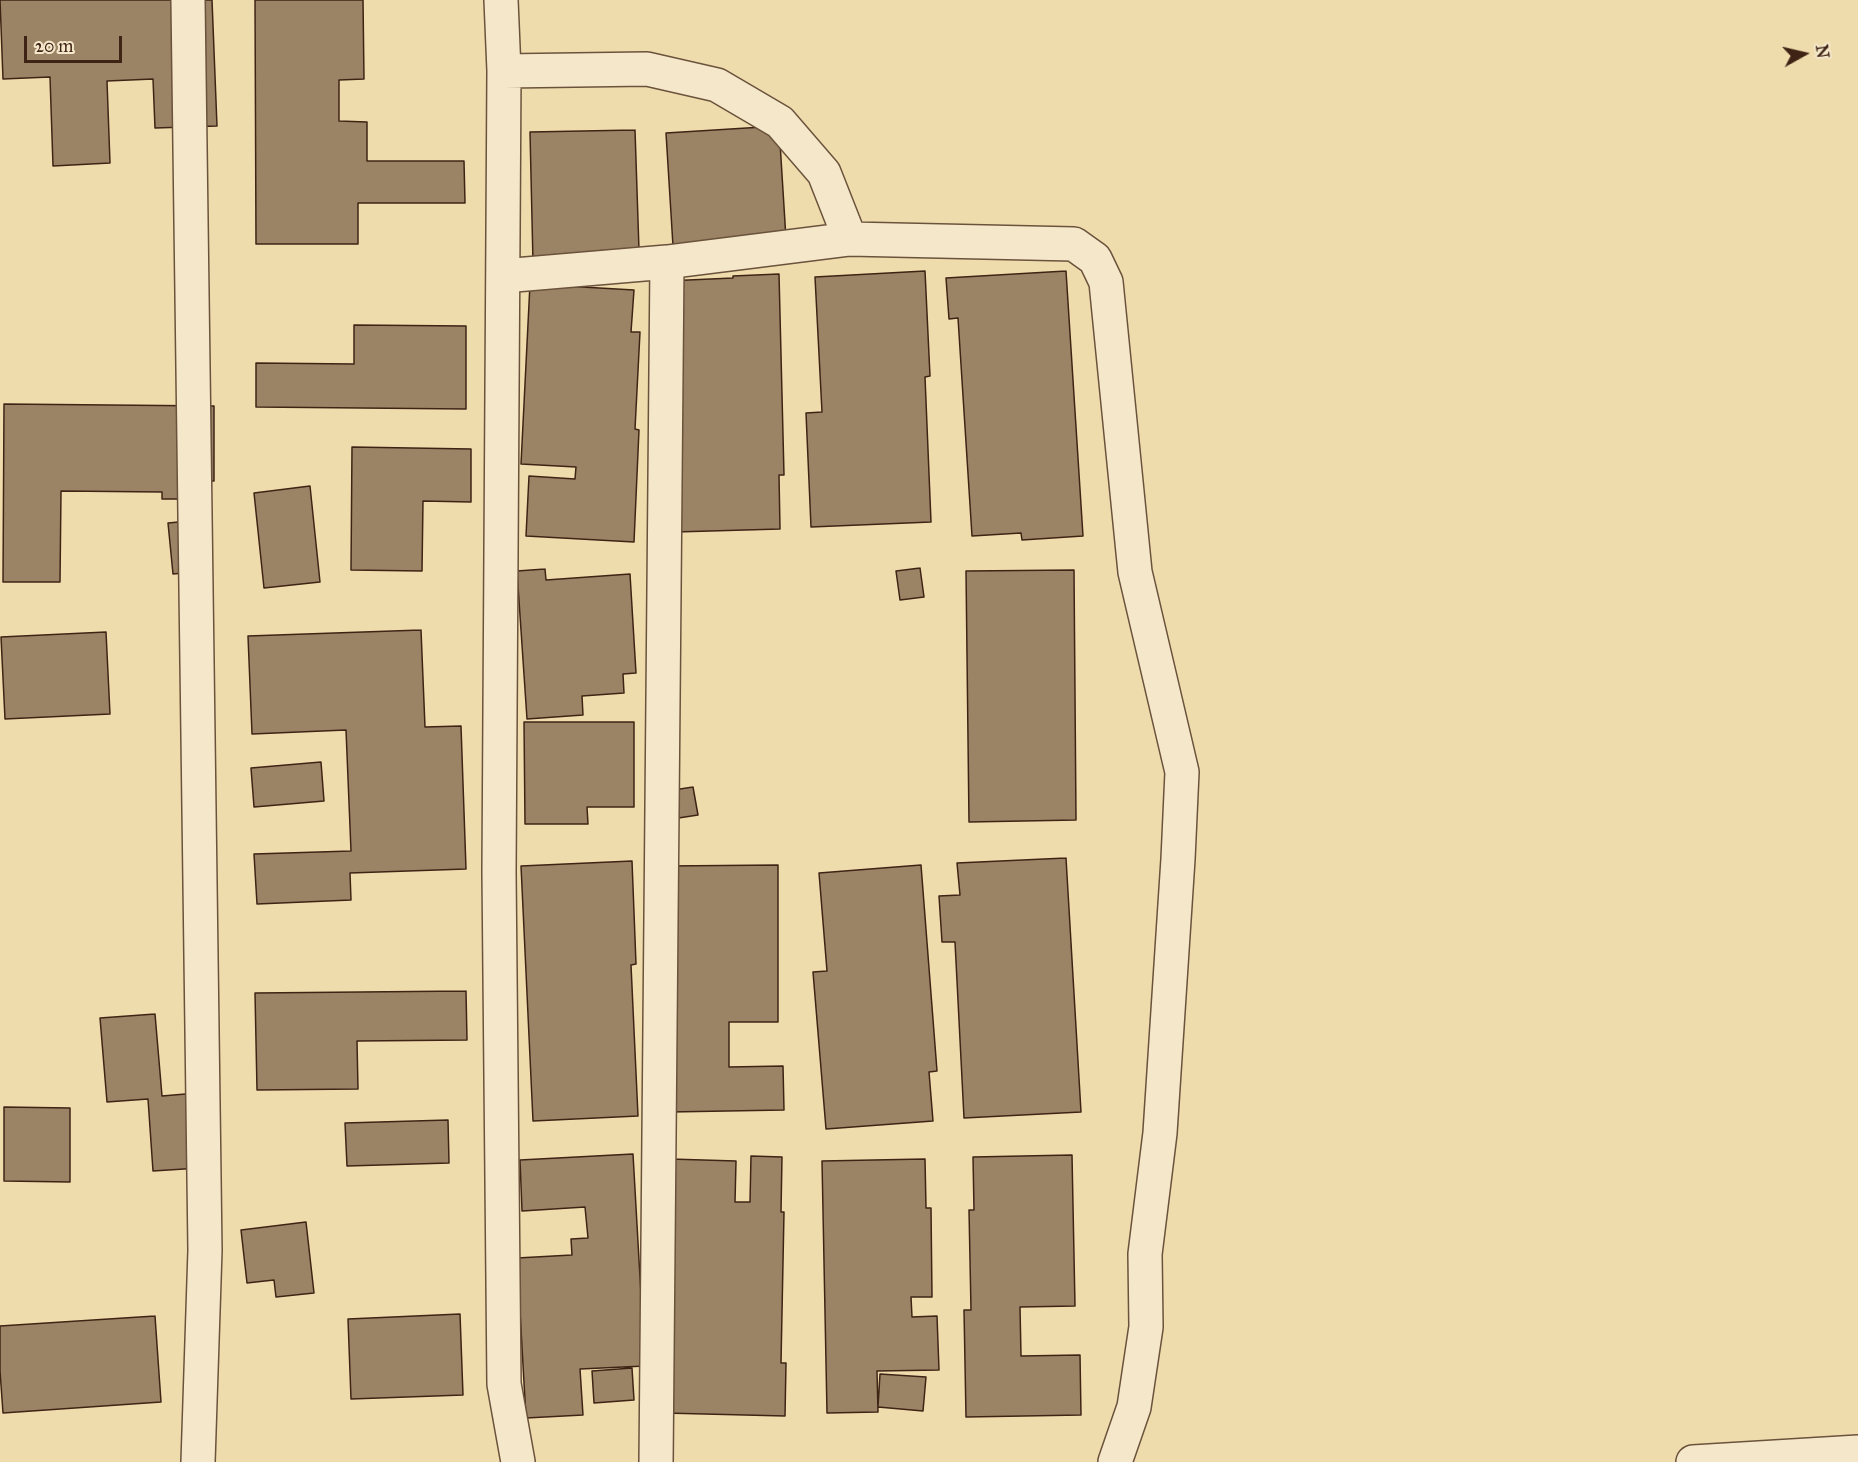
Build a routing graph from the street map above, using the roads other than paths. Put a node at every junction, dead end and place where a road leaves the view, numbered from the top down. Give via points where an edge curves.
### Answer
1 (188, 0) edge
2 (501, 0) edge
3 (504, 71) junction
4 (850, 239) junction
5 (667, 262) junction
6 (503, 276) junction
7 (1858, 1452) edge
8 (198, 1462) edge
9 (518, 1462) edge
10 (656, 1462) edge
11 (1115, 1462) edge
12 (1692, 1462) edge

1 - 8 street via 205,1250
2 - 3 street
3 - 4 street via 647,69 717,85 780,122 824,173
3 - 6 street
4 - 5 street
4 - 11 street via 1074,244 1095,259 1106,282 1135,572 1182,772 1160,1133 1144,1254 1146,1327 1134,1407
5 - 6 street
5 - 10 street
6 - 9 street via 499,872 504,1384
7 - 12 street

